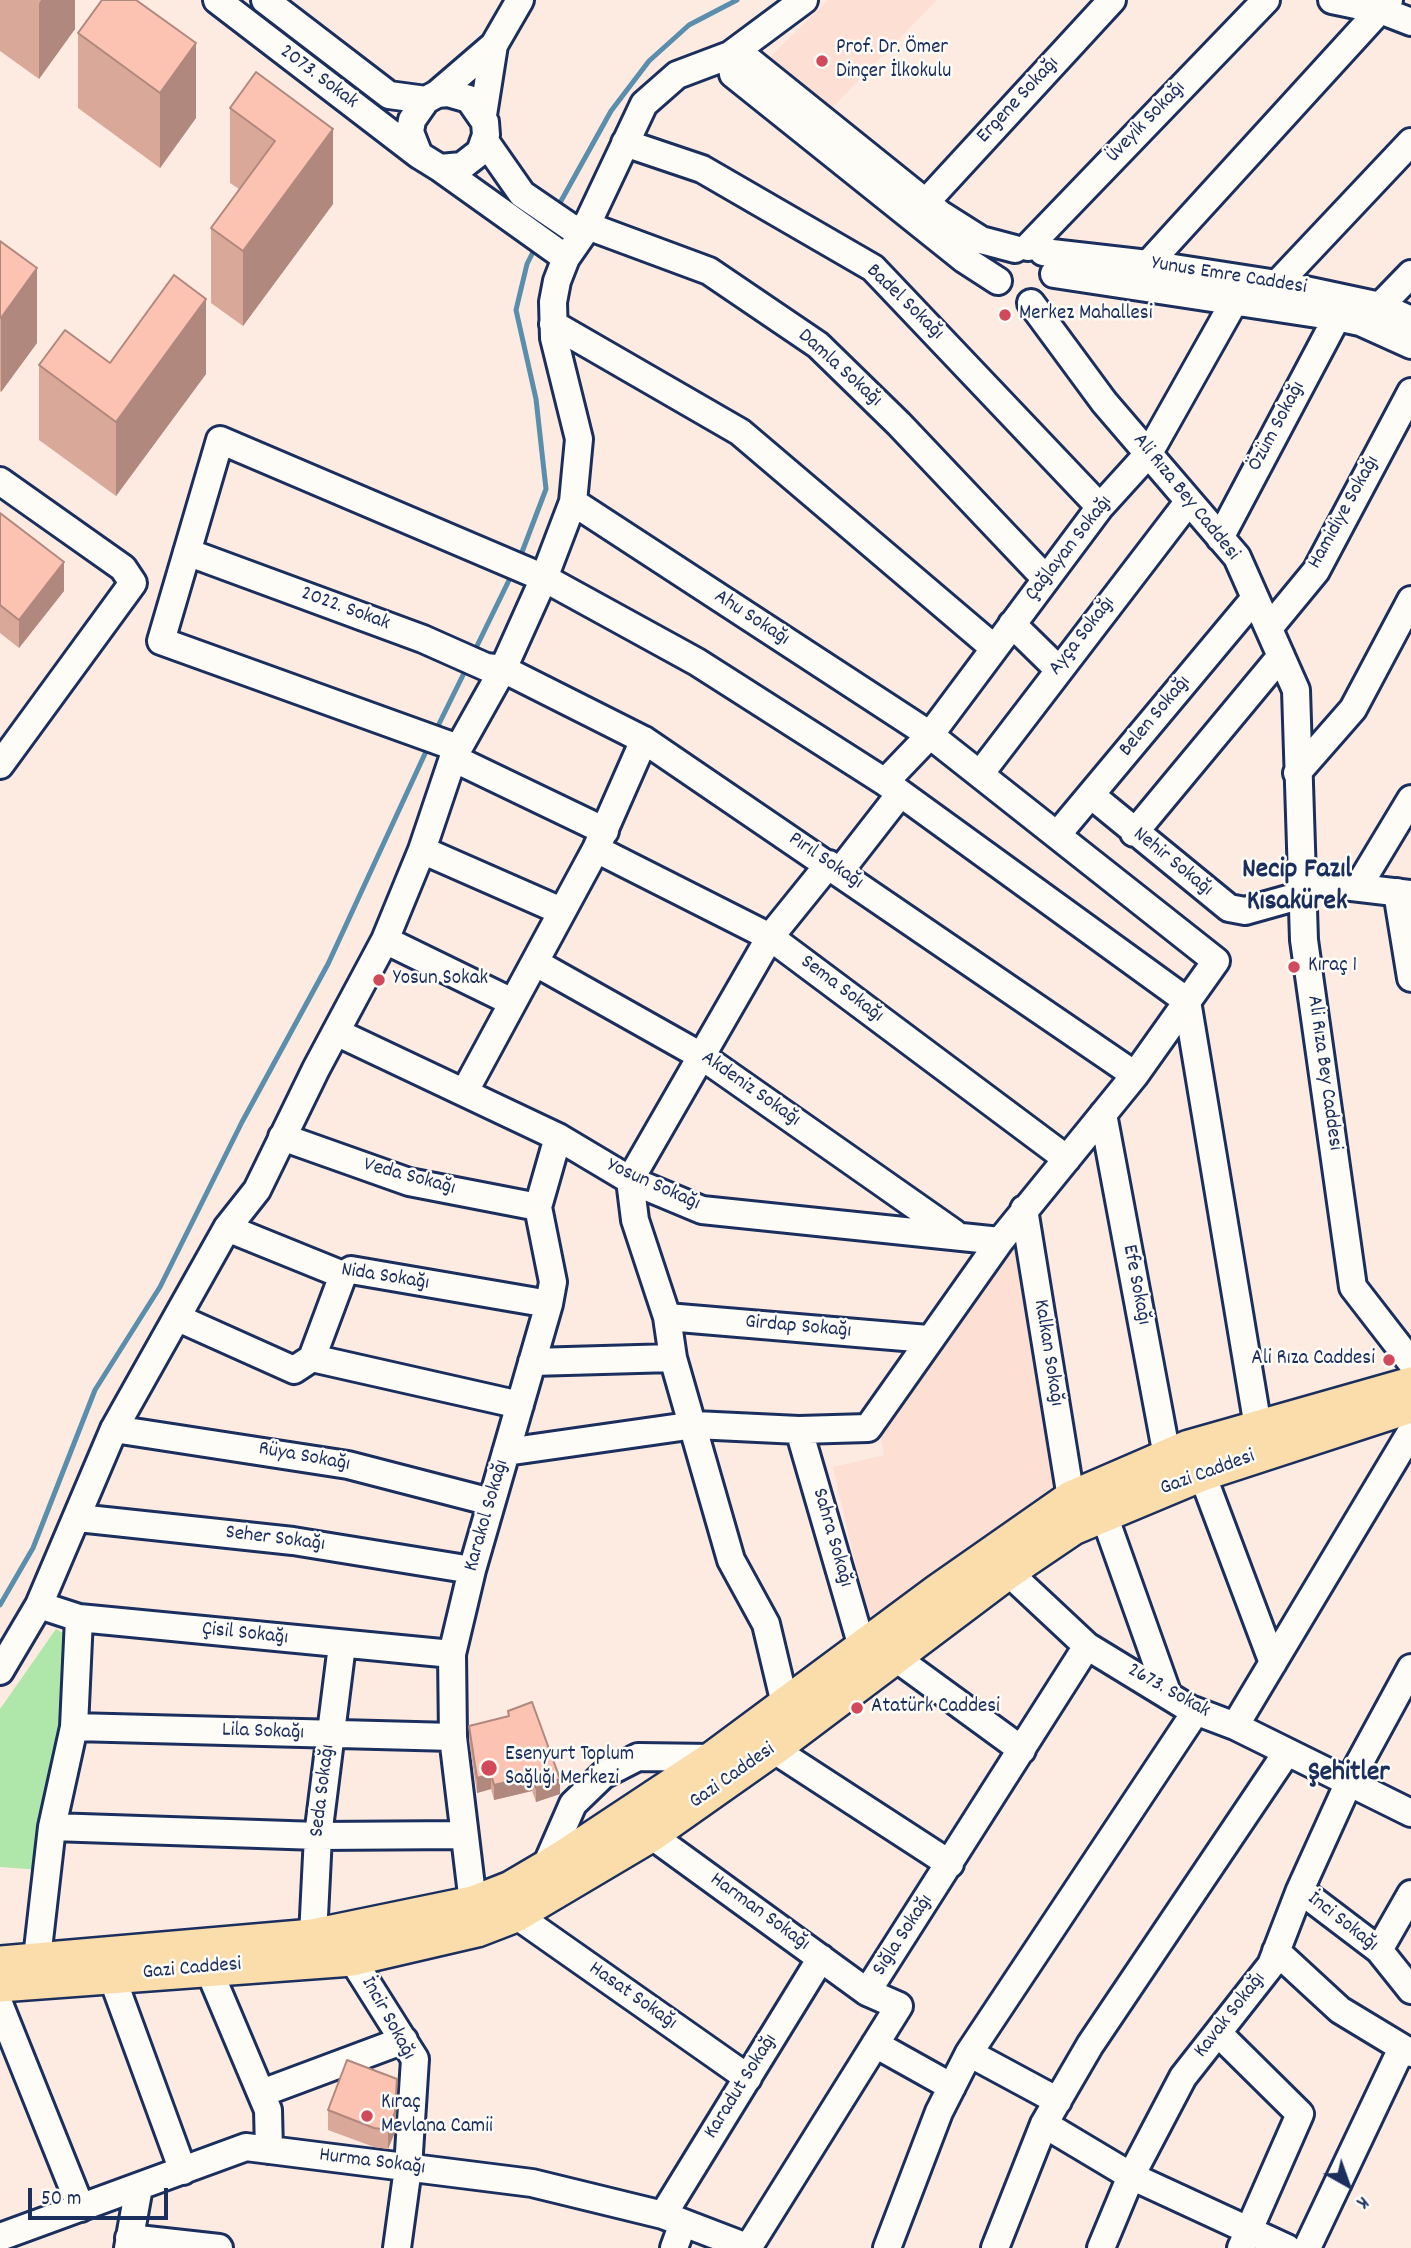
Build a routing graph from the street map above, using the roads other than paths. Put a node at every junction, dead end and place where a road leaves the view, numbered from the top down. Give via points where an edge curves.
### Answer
1 (217, 0) edge
2 (265, 0) edge
3 (520, 0) edge
4 (804, 0) edge
5 (1112, 0) edge
6 (1266, 0) edge
7 (1332, 0) edge
8 (1384, 5) edge
9 (1411, 22) edge
10 (494, 46) junction
11 (730, 55) junction
12 (432, 97) junction
13 (484, 128) junction
14 (1411, 142) edge
15 (625, 143) junction
16 (429, 162) junction
17 (926, 202) junction
18 (579, 229) junction
19 (563, 255) junction
20 (1035, 255) junction
21 (1148, 264) junction
22 (1411, 274) edge
23 (998, 281) junction
24 (1277, 284) junction
25 (1234, 302) junction
26 (1031, 303) junction
27 (1380, 306) junction
28 (1337, 317) junction
29 (1411, 320) edge
30 (553, 324) junction
31 (1411, 345) edge
32 (1411, 391) edge
33 (1149, 453) junction
34 (0, 481) edge
35 (1189, 501) junction
36 (573, 502) junction
37 (1100, 507) junction
38 (1220, 538) junction
39 (187, 552) junction
40 (539, 576) junction
41 (1046, 579) junction
42 (1255, 598) junction
43 (1411, 600) edge
44 (1012, 624) junction
45 (1269, 628) junction
46 (994, 648) junction
47 (1281, 656) junction
48 (494, 668) junction
49 (1058, 669) junction
50 (930, 735) junction
51 (644, 740) junction
52 (453, 750) junction
53 (0, 765) edge
54 (1297, 773) junction
55 (980, 774) junction
56 (892, 788) junction
57 (1091, 795) junction
58 (1411, 799) edge
59 (1134, 833) junction
60 (1057, 835) junction
61 (601, 840) junction
62 (422, 850) junction
63 (834, 867) junction
64 (1358, 887) junction
65 (1302, 888) junction
66 (1404, 893) edge
67 (561, 911) junction
68 (770, 937) junction
69 (385, 940) junction
70 (536, 963) junction
71 (1411, 978) edge
72 (1187, 1001) junction
73 (512, 1002) junction
74 (336, 1032) junction
75 (704, 1056) junction
76 (1135, 1075) junction
77 (465, 1091) junction
78 (1103, 1114) junction
79 (282, 1137) junction
80 (558, 1137) junction
81 (1067, 1159) junction
82 (630, 1180) junction
83 (538, 1207) junction
84 (1024, 1209) junction
85 (227, 1227) junction
86 (955, 1234) junction
87 (1000, 1241) junction
88 (343, 1275) junction
89 (549, 1304) junction
90 (667, 1317) junction
91 (178, 1318) junction
92 (929, 1339) junction
93 (312, 1358) junction
94 (673, 1358) junction
95 (532, 1362) junction
96 (1411, 1362) edge
97 (1411, 1384) edge
98 (520, 1405) junction
99 (1411, 1406) edge
100 (695, 1425) junction
101 (1258, 1427) junction
102 (114, 1429) junction
103 (799, 1430) junction
104 (1411, 1432) edge
105 (506, 1452) junction
106 (1167, 1456) junction
107 (1202, 1474) junction
108 (1070, 1498) junction
109 (492, 1502) junction
110 (1104, 1515) junction
111 (78, 1518) junction
112 (472, 1570) junction
113 (1008, 1572) junction
114 (39, 1605) junction
115 (79, 1618) junction
116 (342, 1645) junction
117 (1087, 1646) junction
118 (862, 1647) junction
119 (452, 1654) junction
120 (896, 1658) junction
121 (1273, 1663) junction
122 (1411, 1668) edge
123 (0, 1671) edge
124 (1168, 1695) junction
125 (785, 1704) junction
126 (1196, 1711) junction
127 (1235, 1726) junction
128 (74, 1727) junction
129 (332, 1734) junction
130 (453, 1737) junction
131 (773, 1749) junction
132 (1022, 1750) junction
133 (1287, 1752) junction
134 (713, 1758) junction
135 (1349, 1782) junction
136 (1411, 1813) edge
137 (52, 1826) junction
138 (463, 1835) junction
139 (651, 1835) junction
140 (317, 1836) junction
141 (950, 1864) junction
142 (545, 1868) junction
143 (1300, 1890) junction
144 (1411, 1894) edge
145 (473, 1903) junction
146 (516, 1915) junction
147 (313, 1937) junction
148 (1379, 1950) junction
149 (1276, 1951) junction
150 (37, 1958) junction
151 (821, 1958) junction
152 (352, 1959) junction
153 (0, 1963) edge
154 (208, 1968) junction
155 (112, 1977) junction
156 (0, 1985) edge
157 (1411, 1990) edge
158 (867, 1992) junction
159 (0, 2006) edge
160 (1218, 2033) junction
161 (404, 2040) junction
162 (875, 2044) junction
163 (1407, 2050) edge
164 (969, 2053) junction
165 (748, 2078) junction
166 (952, 2087) junction
167 (262, 2093) junction
168 (1058, 2101) junction
169 (1044, 2124) junction
170 (269, 2150) junction
171 (408, 2168) junction
172 (183, 2171) junction
173 (1131, 2176) junction
174 (139, 2187) junction
175 (81, 2208) junction
176 (673, 2219) junction
177 (0, 2237) edge
178 (1245, 2239) edge
179 (128, 2243) edge
180 (219, 2248) edge
181 (397, 2248) edge
182 (674, 2248) edge
183 (748, 2248) edge
184 (887, 2248) edge
185 (995, 2248) edge
186 (1101, 2248) edge
187 (1287, 2248) edge
188 (1307, 2248) edge

1 - 16 street, 2073. Sokak
2 - 12 street, 2073. Sokak via 388,95
3 - 10 street
4 - 11 street
5 - 17 street, Ergene Sokağı
6 - 20 street, Üveyik Sokağı
7 - 8 street
8 - 9 street
8 - 21 street
10 - 12 street
10 - 13 street
11 - 15 street via 677,75 644,104
11 - 17 street via 746,58
11 - 23 street via 733,74 964,259
12 - 13 street via 449,93 469,99
12 - 16 street via 412,120 410,132
13 - 16 street via 480,152 462,166
13 - 18 street via 522,194
14 - 24 street
15 - 18 street
15 - 37 street, Badel Sokağı via 702,169 873,268
16 - 19 street, 2073. Sokak
17 - 20 street via 981,240
18 - 19 street
18 - 41 street, Damla Sokağı via 709,271 818,345
19 - 30 street
20 - 21 street, Yunus Emre Caddesi
20 - 23 street via 1001,262
20 - 25 street, Yunus Emre Caddesi
20 - 26 street via 1051,290
21 - 24 street, Yunus Emre Caddesi
22 - 27 street
23 - 26 street via 1011,300
24 - 27 street, Yunus Emre Caddesi
25 - 28 street, Yunus Emre Caddesi
25 - 33 street, Çağlayan Sokağı
26 - 33 street, Ali Rıza Bey Caddesi via 1104,402
27 - 29 street, Yunus Emre Caddesi
28 - 31 street, Yunus Emre Caddesi
28 - 38 street, Özüm Sokağı
30 - 36 street via 579,439
30 - 46 street via 740,432
32 - 45 street, Hamidiye Sokağı via 1316,571
33 - 35 street, Ali Rıza Bey Caddesi
33 - 37 street, Çağlayan Sokağı
34 - 53 street via 123,568 133,583
35 - 38 street, Ali Rıza Bey Caddesi
35 - 49 street, Ayça Sokağı
36 - 40 street
36 - 50 street, Ahu Sokağı
37 - 41 street, Çağlayan Sokağı
38 - 42 street, Ali Rıza Bey Caddesi via 1237,557
39 - 40 street via 220,440
39 - 48 street, 2022. Sokak
39 - 52 street, Sema Sokağı via 161,641 416,732
40 - 48 street
40 - 56 street via 697,662
41 - 44 street, Çağlayan Sokağı
42 - 45 street, Ali Rıza Bey Caddesi
42 - 57 street, Belen Sokağı
43 - 54 street via 1353,709
44 - 46 street, Çağlayan Sokağı
44 - 49 street
45 - 47 street, Ali Rıza Bey Caddesi
46 - 50 street, Çağlayan Sokağı
47 - 54 street, Ali Rıza Bey Caddesi via 1296,690
47 - 59 street
48 - 51 street, Pırıl Sokağı
48 - 52 street
49 - 55 street, Ayça Sokağı
50 - 55 street, Ahu Sokağı
50 - 56 street, Çağlayan Sokağı
51 - 61 street
51 - 63 street, Pırıl Sokağı
52 - 61 street, Sema Sokağı
52 - 62 street
54 - 65 street, Ali Rıza Bey Caddesi
55 - 60 street, Ahu Sokağı
56 - 63 street, Çağlayan Sokağı
56 - 72 street
57 - 59 street, Nehir Sokağı
57 - 60 street, Belen Sokağı
58 - 64 street
59 - 65 street, Nehir Sokağı via 1229,908 1245,911
60 - 72 street, Ahu Sokağı via 1216,961
61 - 67 street
61 - 68 street, Sema Sokağı
62 - 67 street
62 - 69 street
63 - 68 street, Çağlayan Sokağı
63 - 76 street, Pırıl Sokağı
64 - 65 street
64 - 66 street
65 - 96 street, Ali Rıza Bey Caddesi via 1304,940 1353,1287
66 - 71 street
67 - 70 street
68 - 75 street, Çağlayan Sokağı
68 - 81 street, Sema Sokağı
69 - 73 street
69 - 74 street
70 - 73 street
70 - 75 street, Akdeniz Sokağı
72 - 76 street
72 - 101 street
73 - 77 street
74 - 77 street, Yosun Sokağı
74 - 79 street
75 - 82 street, Çağlayan Sokağı
75 - 86 street, Akdeniz Sokağı
76 - 78 street
77 - 80 street, Yosun Sokağı
78 - 81 street
78 - 106 street, Efe Sokağı
79 - 83 street, Veda Sokağı via 409,1182
79 - 85 street via 257,1189
80 - 82 street, Yosun Sokağı
80 - 83 street, Karakol Sokağı
81 - 84 street
82 - 86 street, Yosun Sokağı via 702,1210
82 - 90 street via 635,1220
83 - 89 street, Karakol Sokağı via 553,1282
84 - 87 street
84 - 108 street, Kalkan Sokağı
85 - 88 street, Nida Sokağı
85 - 91 street
86 - 87 street, Yosun Sokağı
87 - 92 street
88 - 89 street, Nida Sokağı via 351,1270
88 - 93 street
89 - 95 street, Karakol Sokağı
90 - 92 street, Girdap Sokağı
90 - 94 street
91 - 93 street via 294,1370
91 - 102 street
92 - 103 street via 868,1428
93 - 98 street
94 - 95 street
94 - 100 street
95 - 98 street, Karakol Sokağı
97 - 101 main road, Gazi Caddesi
98 - 105 street, Karakol Sokağı
99 - 107 main road, Gazi Caddesi
100 - 103 street
100 - 105 street
100 - 125 street via 731,1560 766,1624
101 - 106 main road, Gazi Caddesi
102 - 109 street, Rüya Sokağı via 348,1465
102 - 111 street
103 - 118 street, Sahra Sokağı
104 - 121 street
105 - 109 street, Karakol Sokağı
106 - 108 main road, Gazi Caddesi
107 - 110 main road, Gazi Caddesi
107 - 121 street
108 - 118 main road, Gazi Caddesi
109 - 112 street, Karakol Sokağı
110 - 113 main road, Gazi Caddesi via 1073,1528
110 - 124 street
111 - 112 street, Seher Sokağı via 293,1541
111 - 114 street
112 - 119 street, Karakol Sokağı
113 - 117 street, 2673. Sokak
113 - 120 main road, Gazi Caddesi
114 - 115 street, Çisil Sokağı
114 - 123 street
115 - 116 street, Çisil Sokağı
115 - 128 street
116 - 119 street, Çisil Sokağı
116 - 129 street, Seda Sokağı
117 - 124 street, 2673. Sokak
117 - 132 street, Sığla Sokağı
118 - 125 main road, Gazi Caddesi
119 - 130 street, Karakol Sokağı
120 - 131 main road, Gazi Caddesi
120 - 132 street
121 - 127 street
122 - 135 street, Kavak Sokağı
124 - 126 street, 2673. Sokak
125 - 134 main road, Gazi Caddesi
126 - 127 street, 2673. Sokak
126 - 164 street
127 - 133 street, 2673. Sokak
128 - 129 street, Lila Sokağı
128 - 137 street
129 - 130 street, Lila Sokağı
129 - 140 street, Seda Sokağı
130 - 138 street, Karakol Sokağı
131 - 139 main road, Gazi Caddesi
131 - 141 street
132 - 141 street, Sığla Sokağı
133 - 135 street, 2673. Sokak
133 - 168 street via 1090,2045
134 - 142 main road, Gazi Caddesi
134 - 142 street via 638,1757 603,1775 573,1804
135 - 136 street, 2673. Sokak
135 - 143 street, Kavak Sokağı
137 - 140 street
137 - 150 street
138 - 140 street
138 - 145 street, Karakol Sokağı
139 - 146 main road, Gazi Caddesi
139 - 151 street, Harman Sokağı
140 - 147 street, Seda Sokağı
141 - 158 street, Sığla Sokağı
142 - 145 main road, Gazi Caddesi
143 - 148 street, İnci Sokağı
143 - 149 street, Kavak Sokağı
144 - 148 street
145 - 147 main road, Gazi Caddesi
146 - 152 main road, Gazi Caddesi via 477,1930
146 - 165 street, Hasat Sokağı
147 - 150 main road, Gazi Caddesi
148 - 157 street, İnci Sokağı
149 - 160 street, Kavak Sokağı via 1271,1965
149 - 163 street via 1340,2010
150 - 153 main road, Gazi Caddesi
151 - 158 street, Harman Sokağı
151 - 165 street, Karadut Sokağı
152 - 154 main road, Gazi Caddesi
152 - 161 street, İncir Sokağı
154 - 155 main road, Gazi Caddesi
154 - 167 street
155 - 156 main road, Gazi Caddesi
155 - 172 street
158 - 162 street, Sığla Sokağı via 899,2006
159 - 175 street
160 - 173 street, Kavak Sokağı via 1183,2077
160 - 178 street via 1300,2114
161 - 167 street
161 - 171 street, İncir Sokağı via 415,2059
162 - 166 street
162 - 183 street, Sığla Sokağı
163 - 188 street
164 - 166 street
164 - 168 street
165 - 176 street, Karadut Sokağı
166 - 184 street
167 - 170 street via 268,2110
168 - 169 street
169 - 173 street
169 - 185 street
170 - 171 street, Hurma Sokağı
170 - 172 street, Hurma Sokağı via 246,2147
171 - 176 street, Hurma Sokağı via 532,2183
171 - 181 street, İncir Sokağı
172 - 174 street, Hurma Sokağı
173 - 178 street
173 - 186 street, Kavak Sokağı
174 - 175 street, Hurma Sokağı
174 - 179 street
175 - 177 street, Hurma Sokağı
176 - 182 street, Karadut Sokağı
176 - 183 street, Hurma Sokağı
178 - 187 street
179 - 180 street

